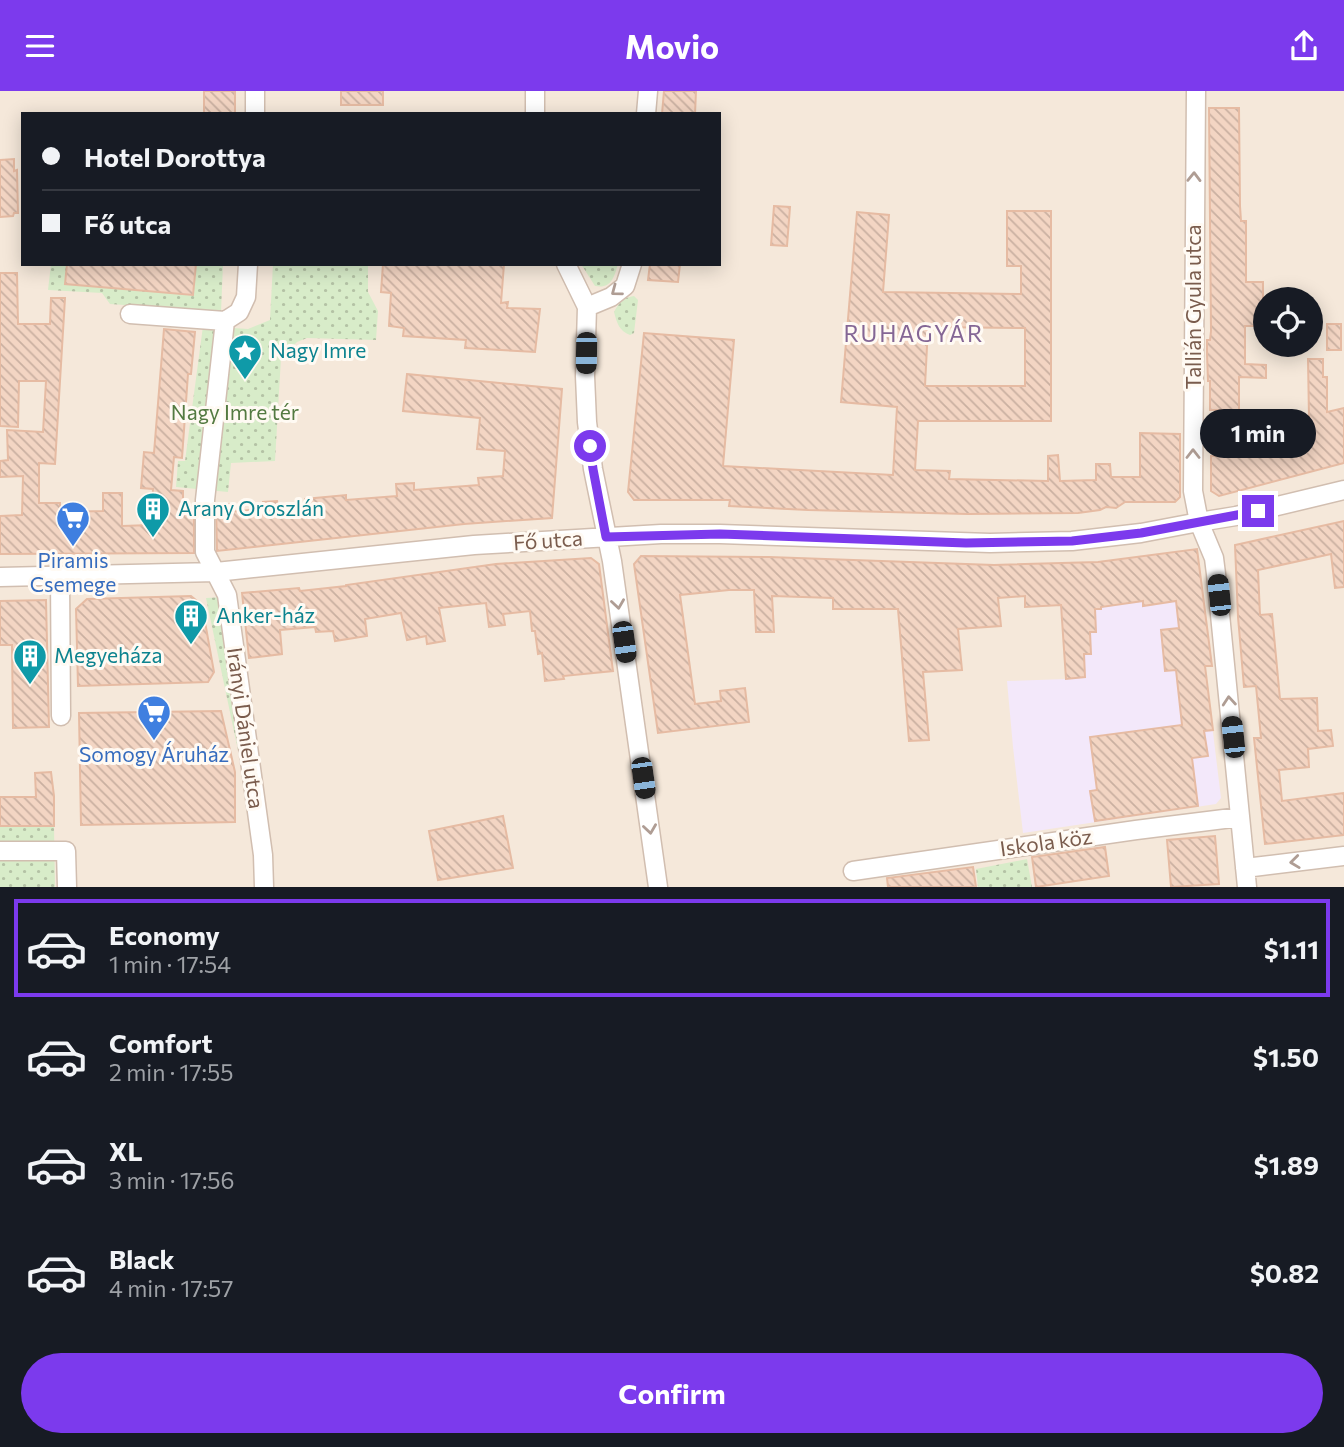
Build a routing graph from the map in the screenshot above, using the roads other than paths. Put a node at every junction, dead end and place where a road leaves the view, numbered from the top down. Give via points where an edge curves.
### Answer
1 (256, 91) edge
2 (535, 91) edge
3 (648, 91) edge
4 (1196, 91) edge
5 (255, 112) edge
6 (535, 112) edge
7 (646, 112) edge
8 (248, 266) edge
9 (567, 266) edge
10 (631, 266) edge
11 (587, 307) junction
12 (130, 314) dead end
13 (225, 321) junction
14 (1344, 490) edge
15 (1236, 516) junction
16 (1199, 521) junction
17 (606, 537) junction
18 (205, 552) junction
19 (1214, 558) junction
20 (216, 572) junction
21 (191, 573) junction
22 (60, 576) junction
23 (0, 577) edge
24 (61, 716) dead end
25 (1240, 817) junction
26 (0, 852) edge
27 (1344, 856) edge
28 (1245, 868) junction
29 (853, 871) dead end
30 (264, 882) edge
31 (67, 883) edge
32 (658, 887) edge
33 (1247, 887) edge

1 - 5 street
2 - 6 street
3 - 7 street
16 -> 4 street, Tallián Gyula utca via 1193,491
8 - 13 street via 246,297 239,311
9 - 11 street
10 -> 11 street via 625,286
11 - 17 street via 587,422
12 - 13 street
13 - 18 street via 205,500
14 - 15 street, Fő utca
15 - 16 street, Fő utca
15 - 19 street via 1222,528
16 - 17 street, Fő utca via 1072,541 931,542 720,534
16 - 19 street, Tallián Gyula utca
17 - 20 street, Fő utca via 474,545
17 -> 32 street
18 - 20 street, Irányi Dániel utca
18 - 21 street
25 -> 19 street
20 - 21 street, Fő utca
20 - 30 street, Irányi Dániel utca via 227,595
21 - 22 street, Fő utca
22 - 23 street, Fő utca
22 - 24 street
25 - 28 street
25 - 29 street, Iskola köz
26 - 31 street via 66,852
27 -> 28 street
28 - 33 street

